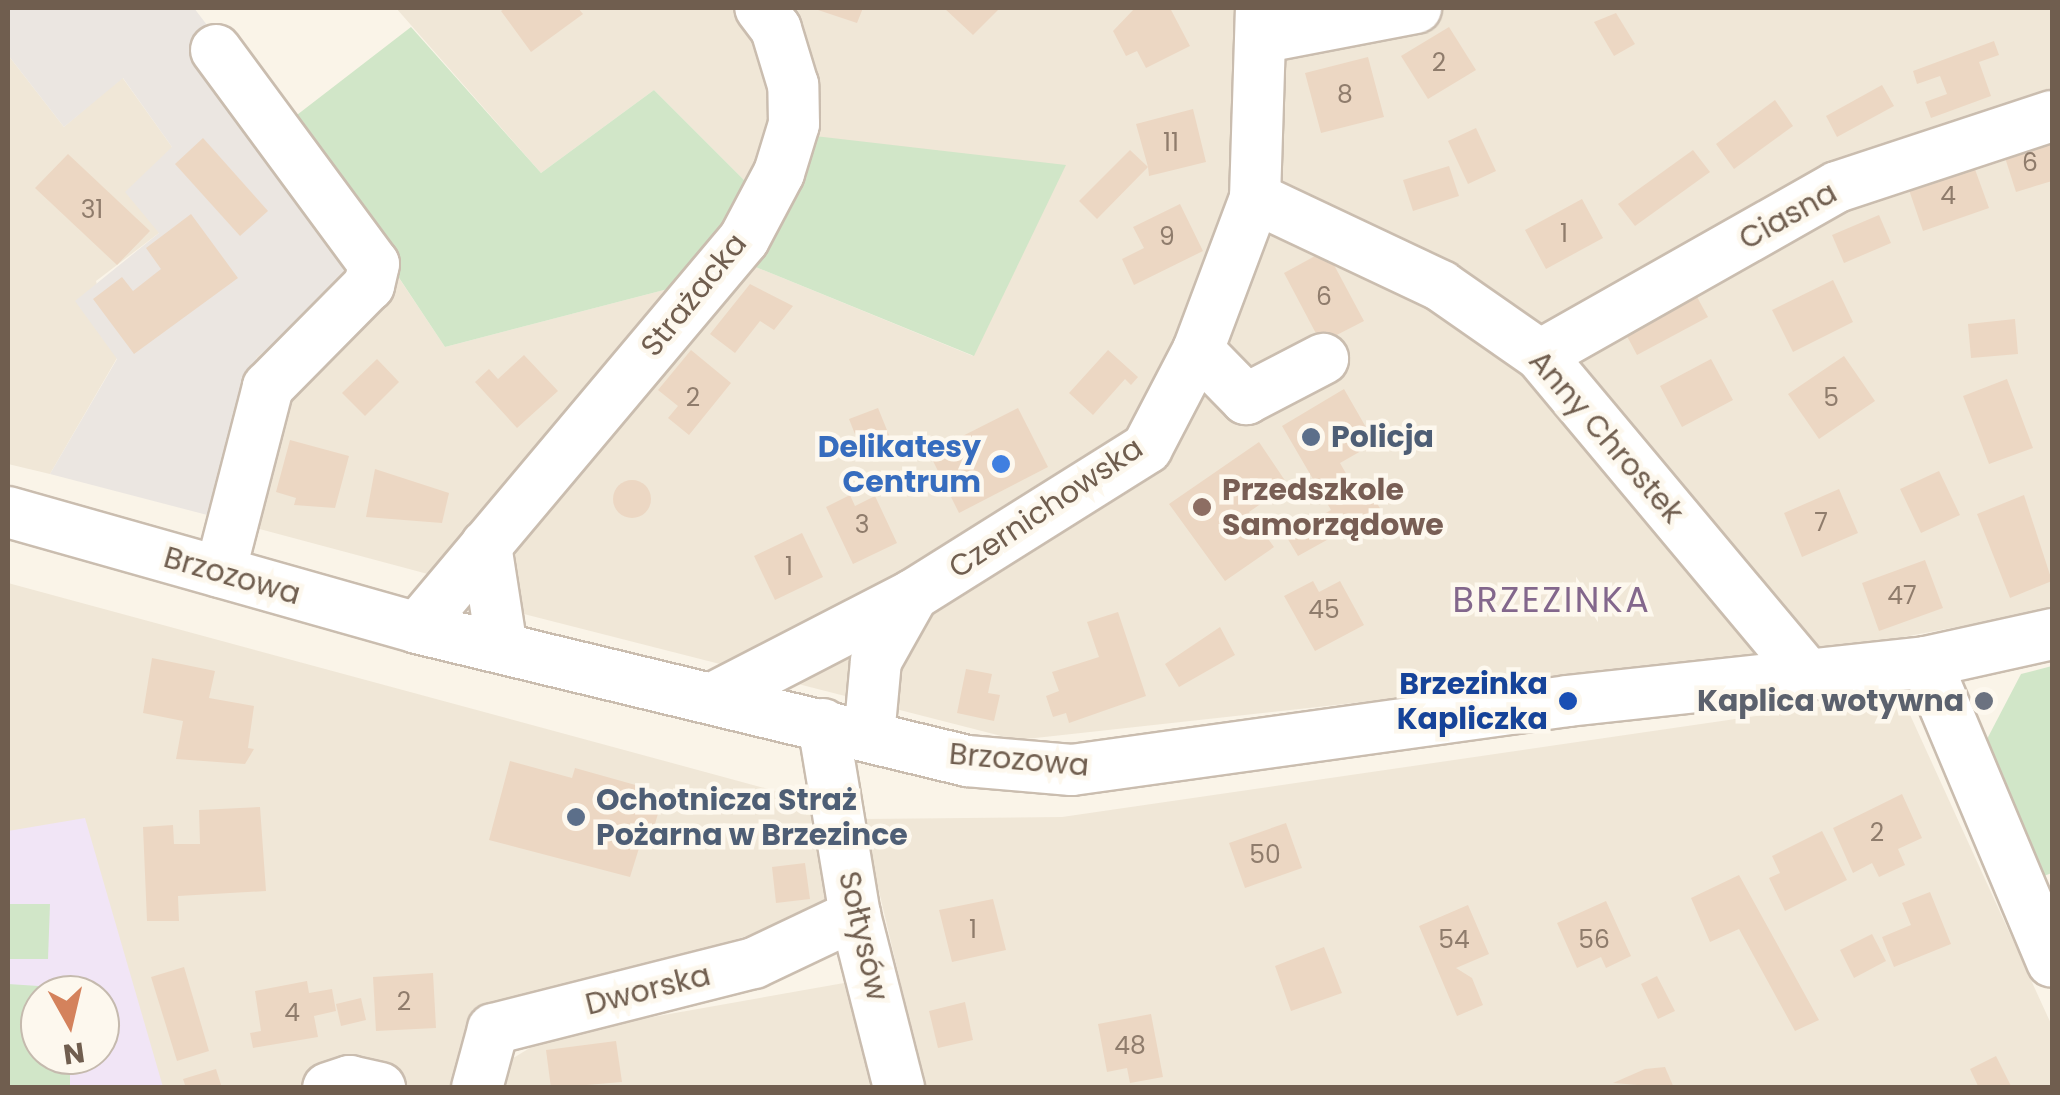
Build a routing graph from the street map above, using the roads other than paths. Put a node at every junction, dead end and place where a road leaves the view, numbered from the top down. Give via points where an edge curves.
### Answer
1 (760, 8) edge
2 (1416, 8) edge
3 (1270, 18) edge
4 (216, 50) dead end
5 (2052, 116) edge
6 (1255, 198) junction
7 (1198, 350) junction
8 (1540, 355) junction
9 (1323, 359) dead end
10 (8, 512) edge
11 (486, 546) junction
12 (220, 572) junction
13 (913, 595) junction
14 (416, 628) junction
15 (2052, 634) edge
16 (502, 648) junction
17 (1926, 662) junction
18 (1808, 676) junction
19 (717, 696) junction
20 (846, 730) junction
21 (855, 915) junction
22 (2052, 962) edge
23 (328, 1088) edge
24 (380, 1088) edge
25 (477, 1088) edge
26 (899, 1088) edge

1 - 11 street, Strażacka via 776,29 793,84 794,124 779,173 744,238
2 - 3 street
3 - 6 street, Czernichowska
4 - 12 street via 374,264 370,285 268,386
5 - 8 street, Ciasna via 1837,187
6 - 7 street, Czernichowska
6 - 8 street, Anny Chrostek via 1441,286
7 - 9 street via 1246,399
7 - 13 street, Czernichowska via 1146,448
8 - 18 street, Anny Chrostek
10 - 12 street, Brzozowa
11 - 14 street, Strażacka
11 - 16 street
12 - 14 street, Brzozowa
13 - 19 street, Czernichowska
13 - 20 street, Czernichowska
14 - 16 street, Brzozowa
15 - 17 street, Brzozowa
16 - 19 street, Brzozowa
17 - 18 street, Brzozowa
17 - 22 street
18 - 20 street, Brzozowa via 1072,770 967,761
19 - 20 street, Brzozowa
20 - 21 street, Sołtysów
21 - 25 street, Dworska via 754,963 493,1029
21 - 26 street, Sołtysów
23 - 24 street

